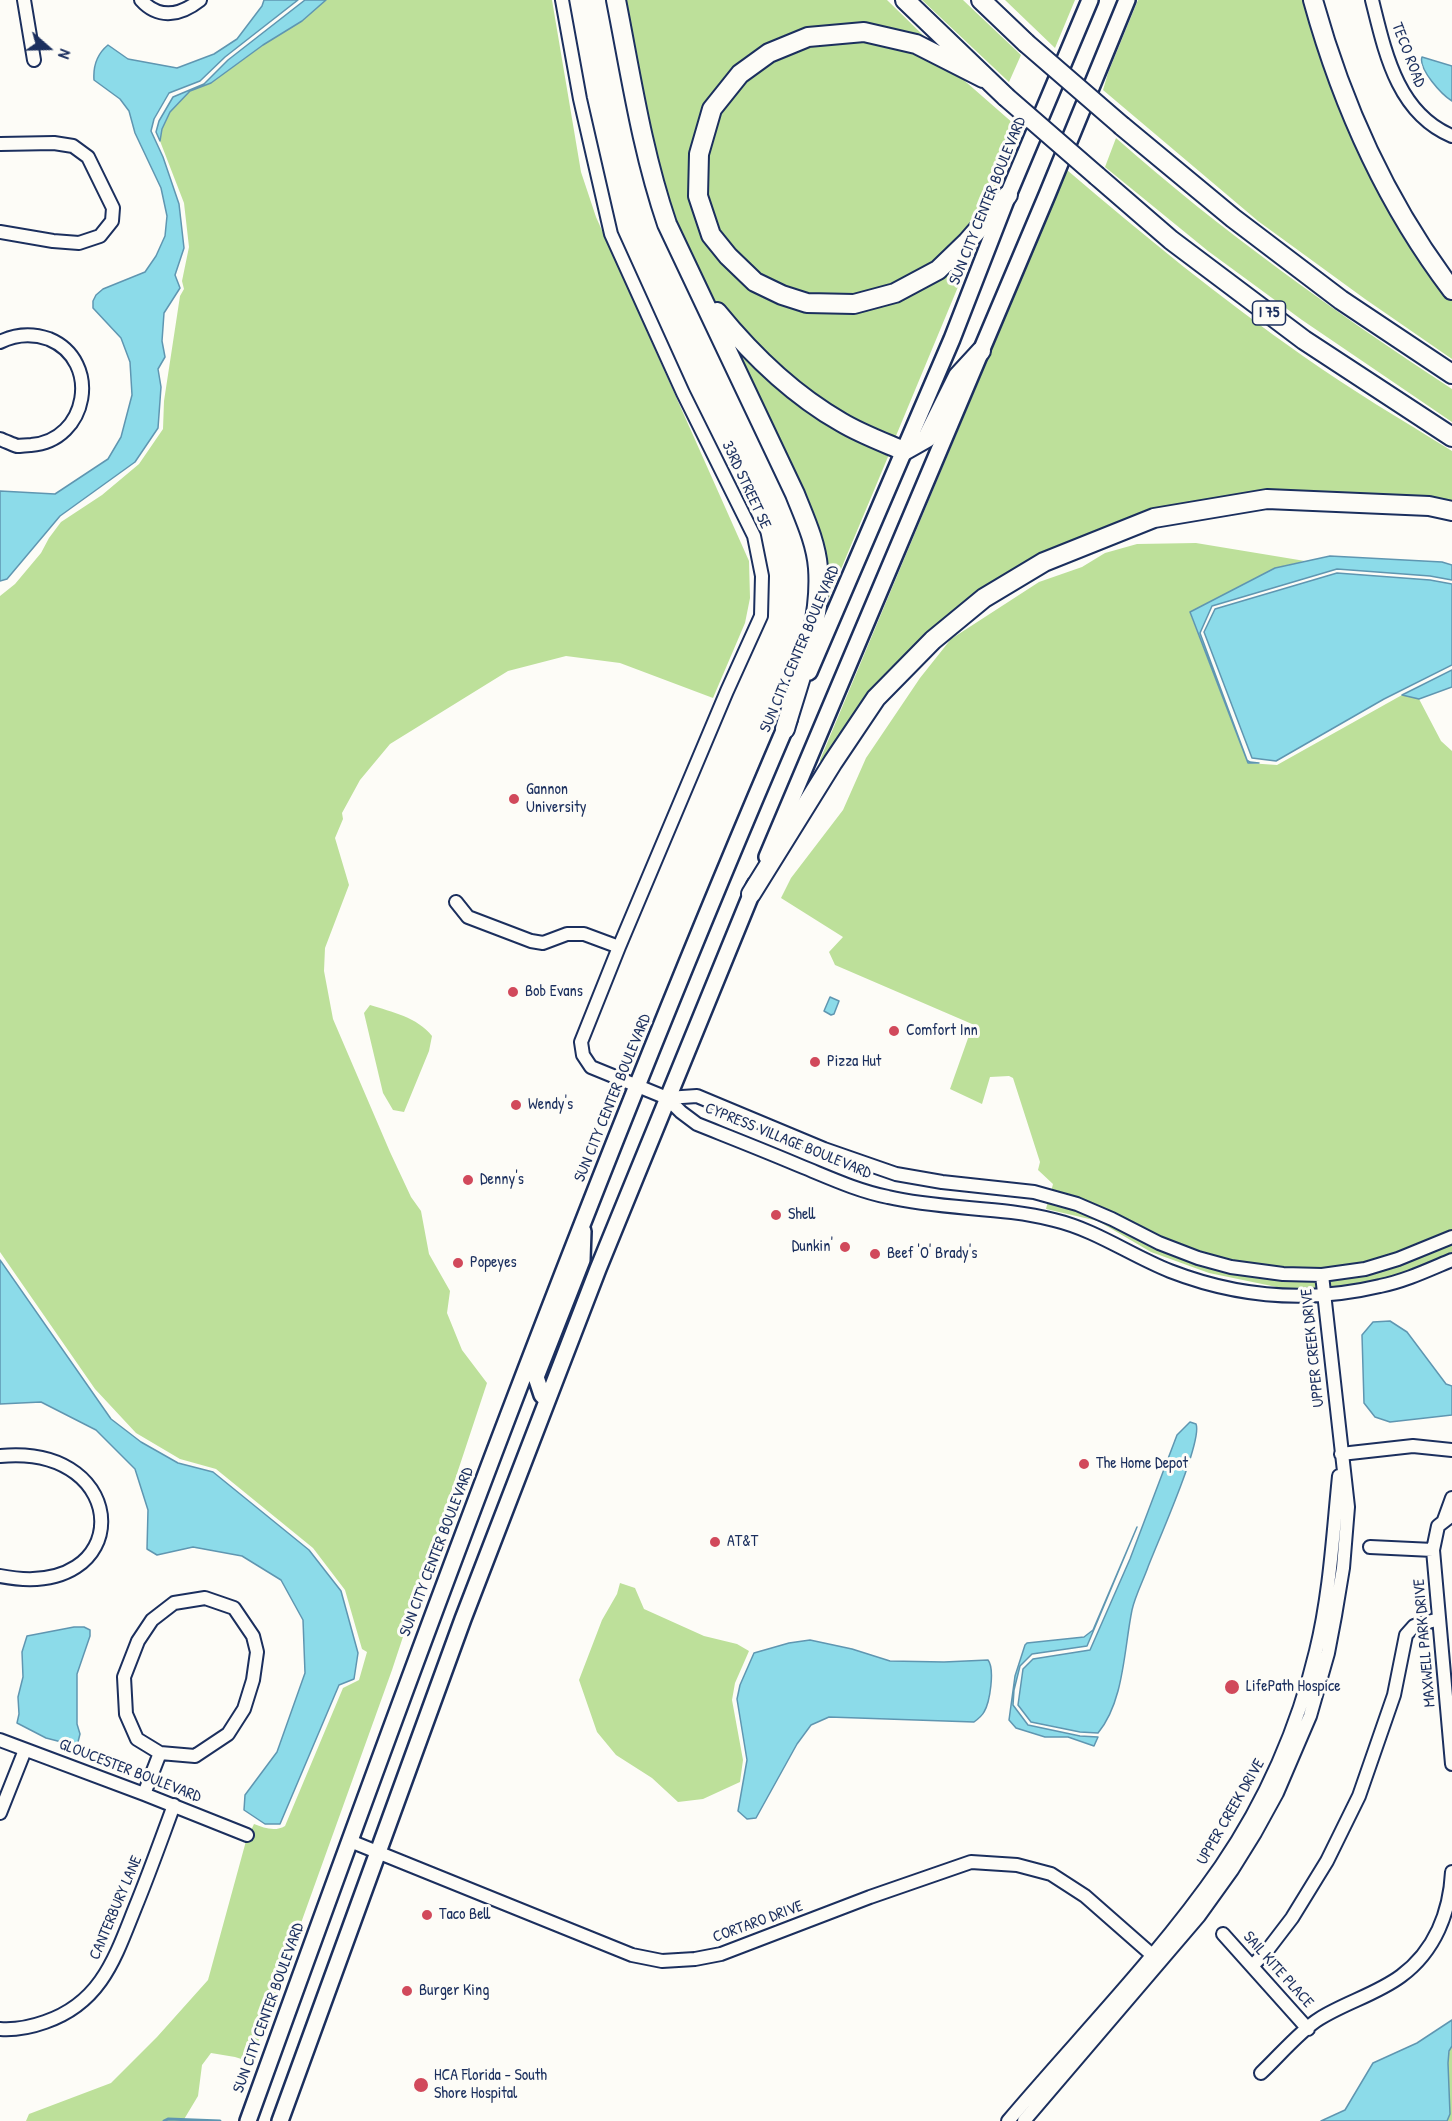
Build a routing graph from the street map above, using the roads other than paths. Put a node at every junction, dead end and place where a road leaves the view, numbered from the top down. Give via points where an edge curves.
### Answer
1 (24, 0) edge
2 (141, 0) edge
3 (200, 0) edge
4 (561, 0) edge
5 (616, 0) edge
6 (905, 0) edge
7 (981, 0) edge
8 (1090, 0) edge
9 (1127, 0) edge
10 (1313, 0) edge
11 (1372, 0) edge
12 (34, 60) dead end
13 (984, 78) junction
14 (1452, 136) edge
15 (0, 144) edge
16 (1008, 195) junction
17 (0, 232) edge
18 (697, 287) junction
19 (1452, 290) edge
20 (0, 342) edge
21 (981, 351) junction
22 (1452, 375) edge
23 (1452, 436) edge
24 (0, 439) edge
25 (904, 451) junction
26 (1452, 511) edge
27 (785, 729) junction
28 (751, 894) junction
29 (456, 902) dead end
30 (619, 947) junction
31 (636, 1086) junction
32 (667, 1098) junction
33 (584, 1219) junction
34 (1452, 1237) edge
35 (1452, 1260) edge
36 (1322, 1275) junction
37 (1324, 1296) junction
38 (547, 1400) junction
39 (1452, 1449) edge
40 (1341, 1454) junction
41 (0, 1456) edge
42 (1452, 1498) edge
43 (1448, 1518) edge
44 (1370, 1548) dead end
45 (1433, 1550) junction
46 (0, 1576) edge
47 (1439, 1619) junction
48 (0, 1740) edge
49 (25, 1750) junction
50 (160, 1753) junction
51 (1452, 1764) edge
52 (144, 1794) junction
53 (174, 1805) junction
54 (0, 1813) edge
55 (247, 1835) dead end
56 (350, 1841) junction
57 (377, 1851) junction
58 (1452, 1872) edge
59 (1223, 1934) dead end
60 (1155, 1958) junction
61 (1252, 1966) junction
62 (0, 2029) edge
63 (1308, 2029) junction
64 (1261, 2073) dead end
65 (248, 2121) edge
66 (280, 2121) edge
67 (1008, 2121) edge
68 (1024, 2121) edge

1 - 12 street
2 - 3 street via 147,7 166,14 187,10
4 - 30 street, 33RD STREET SE via 611,234 754,536 762,576 761,616
5 - 18 highway via 653,183 667,224
6 - 13 highway, I 75
7 - 22 highway, bridge via 1026,43 1233,218 1341,300
8 - 16 main road, SUN CITY CENTER BOULEVARD
9 - 21 main road
10 - 19 highway via 1337,77 1367,151 1410,230
11 - 14 street, TECO ROAD via 1384,49 1401,90 1415,112 1437,130
13 - 16 highway via 916,44 864,32 808,37 769,53 740,74 712,109 699,154 698,196 711,235 755,282 807,303 854,304 896,293 938,270
13 - 23 highway, I 75, bridge via 1171,240 1304,340
15 - 17 street via 73,146 88,157 113,208 112,221 100,237 79,243
16 - 25 main road, SUN CITY CENTER BOULEVARD
18 - 25 highway via 738,339 776,376 841,423
18 - 27 highway via 795,494 810,531 818,568 816,622
20 - 24 street via 11,336 36,334 60,344 76,363 83,387 79,411 65,432 43,444 18,446
21 - 25 highway via 958,376 927,438
21 - 28 main road
25 - 27 main road, SUN CITY CENTER BOULEVARD
26 - 28 highway via 1429,506 1268,499 1154,518 1044,562 984,598 933,640 876,698
27 - 31 main road, SUN CITY CENTER BOULEVARD
28 - 32 main road
29 - 30 street via 468,917 531,941 543,943 567,934 584,934
30 - 31 street, 33RD STREET SE via 581,1042 591,1067
31 - 32 street, 33RD STREET SE
31 - 33 main road, SUN CITY CENTER BOULEVARD
32 - 36 street, CYPRESS VILLAGE BOULEVARD via 697,1096 896,1174 1034,1192 1077,1204 1159,1243 1231,1267 1282,1275
32 - 37 street, CYPRESS VILLAGE BOULEVARD via 697,1124 859,1189 930,1205 1013,1211 1054,1220 1084,1229 1170,1270 1218,1286 1250,1293
32 - 38 main road
33 - 38 main road via 582,1260 536,1377
33 - 56 main road, SUN CITY CENTER BOULEVARD
34 - 36 street, CYPRESS VILLAGE BOULEVARD via 1365,1269
35 - 37 street, CYPRESS VILLAGE BOULEVARD via 1380,1286
36 - 37 street, UPPER CREEK DRIVE
37 - 40 street, UPPER CREEK DRIVE
38 - 57 main road
39 - 40 street via 1413,1446
40 - 60 street, UPPER CREEK DRIVE via 1348,1507 1344,1568 1328,1653 1310,1716 1281,1784 1232,1870 1199,1916
41 - 46 street via 34,1456 58,1463 82,1476 101,1509 100,1534 90,1555 74,1570 35,1580
42 - 43 street, MAXWELL PARK DRIVE
43 - 45 street, MAXWELL PARK DRIVE via 1438,1526
44 - 45 street
45 - 47 street, MAXWELL PARK DRIVE
47 - 51 street, MAXWELL PARK DRIVE
47 - 61 street via 1414,1626 1406,1635 1394,1695 1359,1796 1327,1861 1292,1918
48 - 49 street, GLOUCESTER BOULEVARD
49 - 52 street, GLOUCESTER BOULEVARD
49 - 54 street
50 - 50 street via 195,1756 228,1734 244,1709 257,1652 253,1636 234,1608 205,1598 174,1603 152,1620 138,1641 124,1677 126,1714 137,1738
50 - 52 street
52 - 53 street, GLOUCESTER BOULEVARD
53 - 55 street, GLOUCESTER BOULEVARD
53 - 62 street, CANTERBURY LANE via 113,1962 101,1982 89,1996 57,2018 39,2025
56 - 57 street, CORTARO DRIVE
56 - 65 main road, SUN CITY CENTER BOULEVARD
57 - 60 street, CORTARO DRIVE via 632,1954 662,1961 721,1954 971,1862 1017,1865 1050,1874 1085,1896
57 - 66 main road
58 - 63 street via 1443,1922 1424,1954 1401,1977
59 - 61 street, SAIL KITE PLACE
60 - 67 street, UPPER CREEK DRIVE
60 - 68 street, UPPER CREEK DRIVE
61 - 63 street, SAIL KITE PLACE
63 - 64 street

